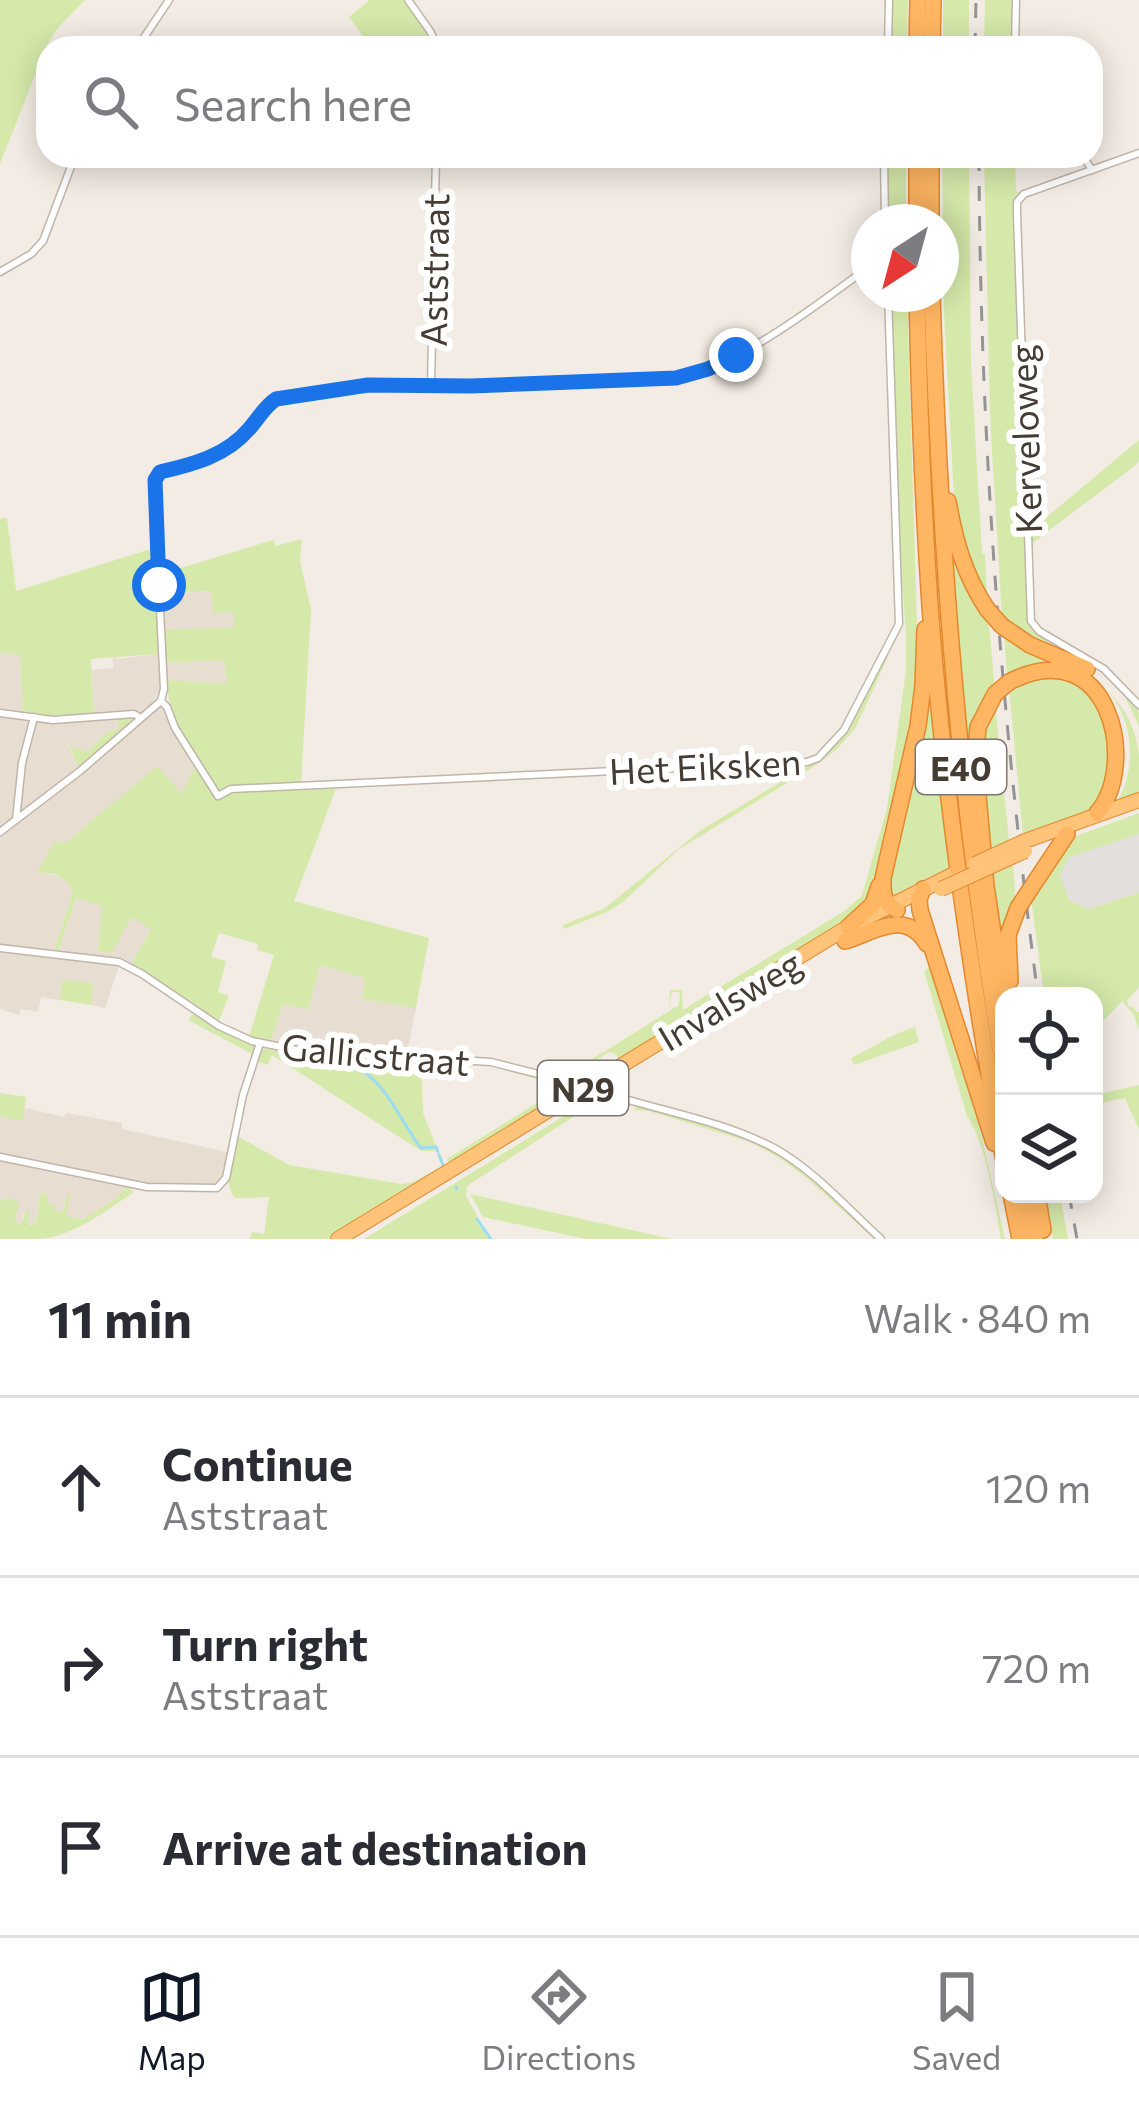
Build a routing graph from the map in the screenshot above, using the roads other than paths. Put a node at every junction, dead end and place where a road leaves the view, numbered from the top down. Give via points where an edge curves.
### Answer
1 (170, 0) edge
2 (408, 0) edge
3 (889, 0) edge
4 (918, 0) edge
5 (933, 0) edge
6 (1016, 0) edge
7 (145, 36) edge
8 (432, 36) edge
9 (888, 36) edge
10 (917, 36) edge
11 (932, 36) edge
12 (1015, 36) edge
13 (1139, 153) edge
14 (1103, 166) edge
15 (71, 168) edge
16 (436, 168) edge
17 (884, 168) edge
18 (917, 168) edge
19 (931, 168) edge
20 (1098, 168) edge
21 (1092, 170) joint
22 (885, 204) edge
23 (917, 204) edge
24 (931, 204) edge
25 (0, 272) edge
26 (851, 280) edge
27 (889, 312) edge
28 (917, 312) edge
29 (933, 312) edge
30 (431, 385) junction
31 (937, 461) junction
32 (931, 609) junction
33 (161, 701) junction
34 (1139, 705) edge
35 (0, 713) edge
36 (34, 718) junction
37 (142, 718) junction
38 (1134, 725) dead end
39 (1139, 804) edge
40 (1097, 813) junction
41 (16, 822) junction
42 (0, 832) edge
43 (1067, 833) junction
44 (1025, 846) junction
45 (883, 878) junction
46 (931, 890) junction
47 (893, 908) junction
48 (847, 934) junction
49 (0, 948) edge
50 (934, 958) junction
51 (1001, 987) edge
52 (1011, 987) edge
53 (995, 1011) edge
54 (260, 1043) junction
55 (619, 1076) junction
56 (558, 1079) junction
57 (591, 1088) junction
58 (628, 1100) junction
59 (561, 1101) junction
60 (995, 1107) edge
61 (995, 1145) edge
62 (0, 1157) edge
63 (1013, 1203) edge
64 (1028, 1203) edge
65 (1038, 1203) edge
66 (338, 1239) edge
67 (354, 1239) edge
68 (881, 1239) edge
69 (1020, 1239) edge
70 (1035, 1239) edge
71 (1044, 1239) edge

1 - 7 street
2 - 8 street
3 - 9 street
4 - 10 highway
5 - 11 highway
6 - 12 street
13 - 14 street
15 - 25 street via 44,241
16 - 30 street, Aststraat
17 - 22 street
18 - 23 highway
19 - 24 highway
20 - 21 street
21 - 34 street, Kerveloweg via 1017,202 1030,614 1039,632 1104,669
26 - 30 street, Aststraat via 764,340 693,374
27 - 33 street, Het Eiksken via 899,623 855,713 818,758 231,788 218,796
28 - 32 highway, E40
29 - 31 highway, E40
30 - 33 street, Aststraat via 276,399 227,449 160,472 154,489
31 - 38 highway, bridge via 956,547 987,609 1030,645 1106,681
31 - 53 highway, E40 via 964,800
32 - 45 highway via 918,726
32 - 60 highway, E40 via 965,922
33 - 37 street
35 - 36 street
36 - 37 street
36 - 41 street
37 - 41 street
39 - 40 highway, N29
39 - 43 highway, N29
40 - 44 highway, N29
40 - 51 highway, bridge via 1114,801 1125,776 1127,739 1114,703 1072,672 1038,670 1009,682 978,727 975,760
41 - 42 street
43 - 44 highway, N29
43 - 52 highway, bridge via 1011,921
44 - 46 highway, N29, bridge
45 - 47 highway
45 - 48 highway
46 - 47 highway, Invalsweg / N29
46 - 50 highway
47 - 48 highway, Invalsweg / N29
48 - 50 highway via 907,926
48 - 55 highway, Invalsweg / N29
48 - 57 highway, Invalsweg / N29
49 - 54 street, Gallicstraat via 119,962
50 - 61 highway
54 - 56 street, Gallicstraat via 475,1060
54 - 62 street via 224,1182 213,1189 147,1187
55 - 57 highway, Invalsweg / N29
55 - 58 street via 618,1091
56 - 57 street, Gallicstraat
56 - 59 street
57 - 58 street, Gallicstraat
57 - 59 highway, Invalsweg / N29
57 - 67 highway, Invalsweg / N29
58 - 68 street, Gallicstraat via 776,1149
59 - 66 highway, Invalsweg / N29
63 - 69 highway
64 - 70 highway
65 - 71 highway

